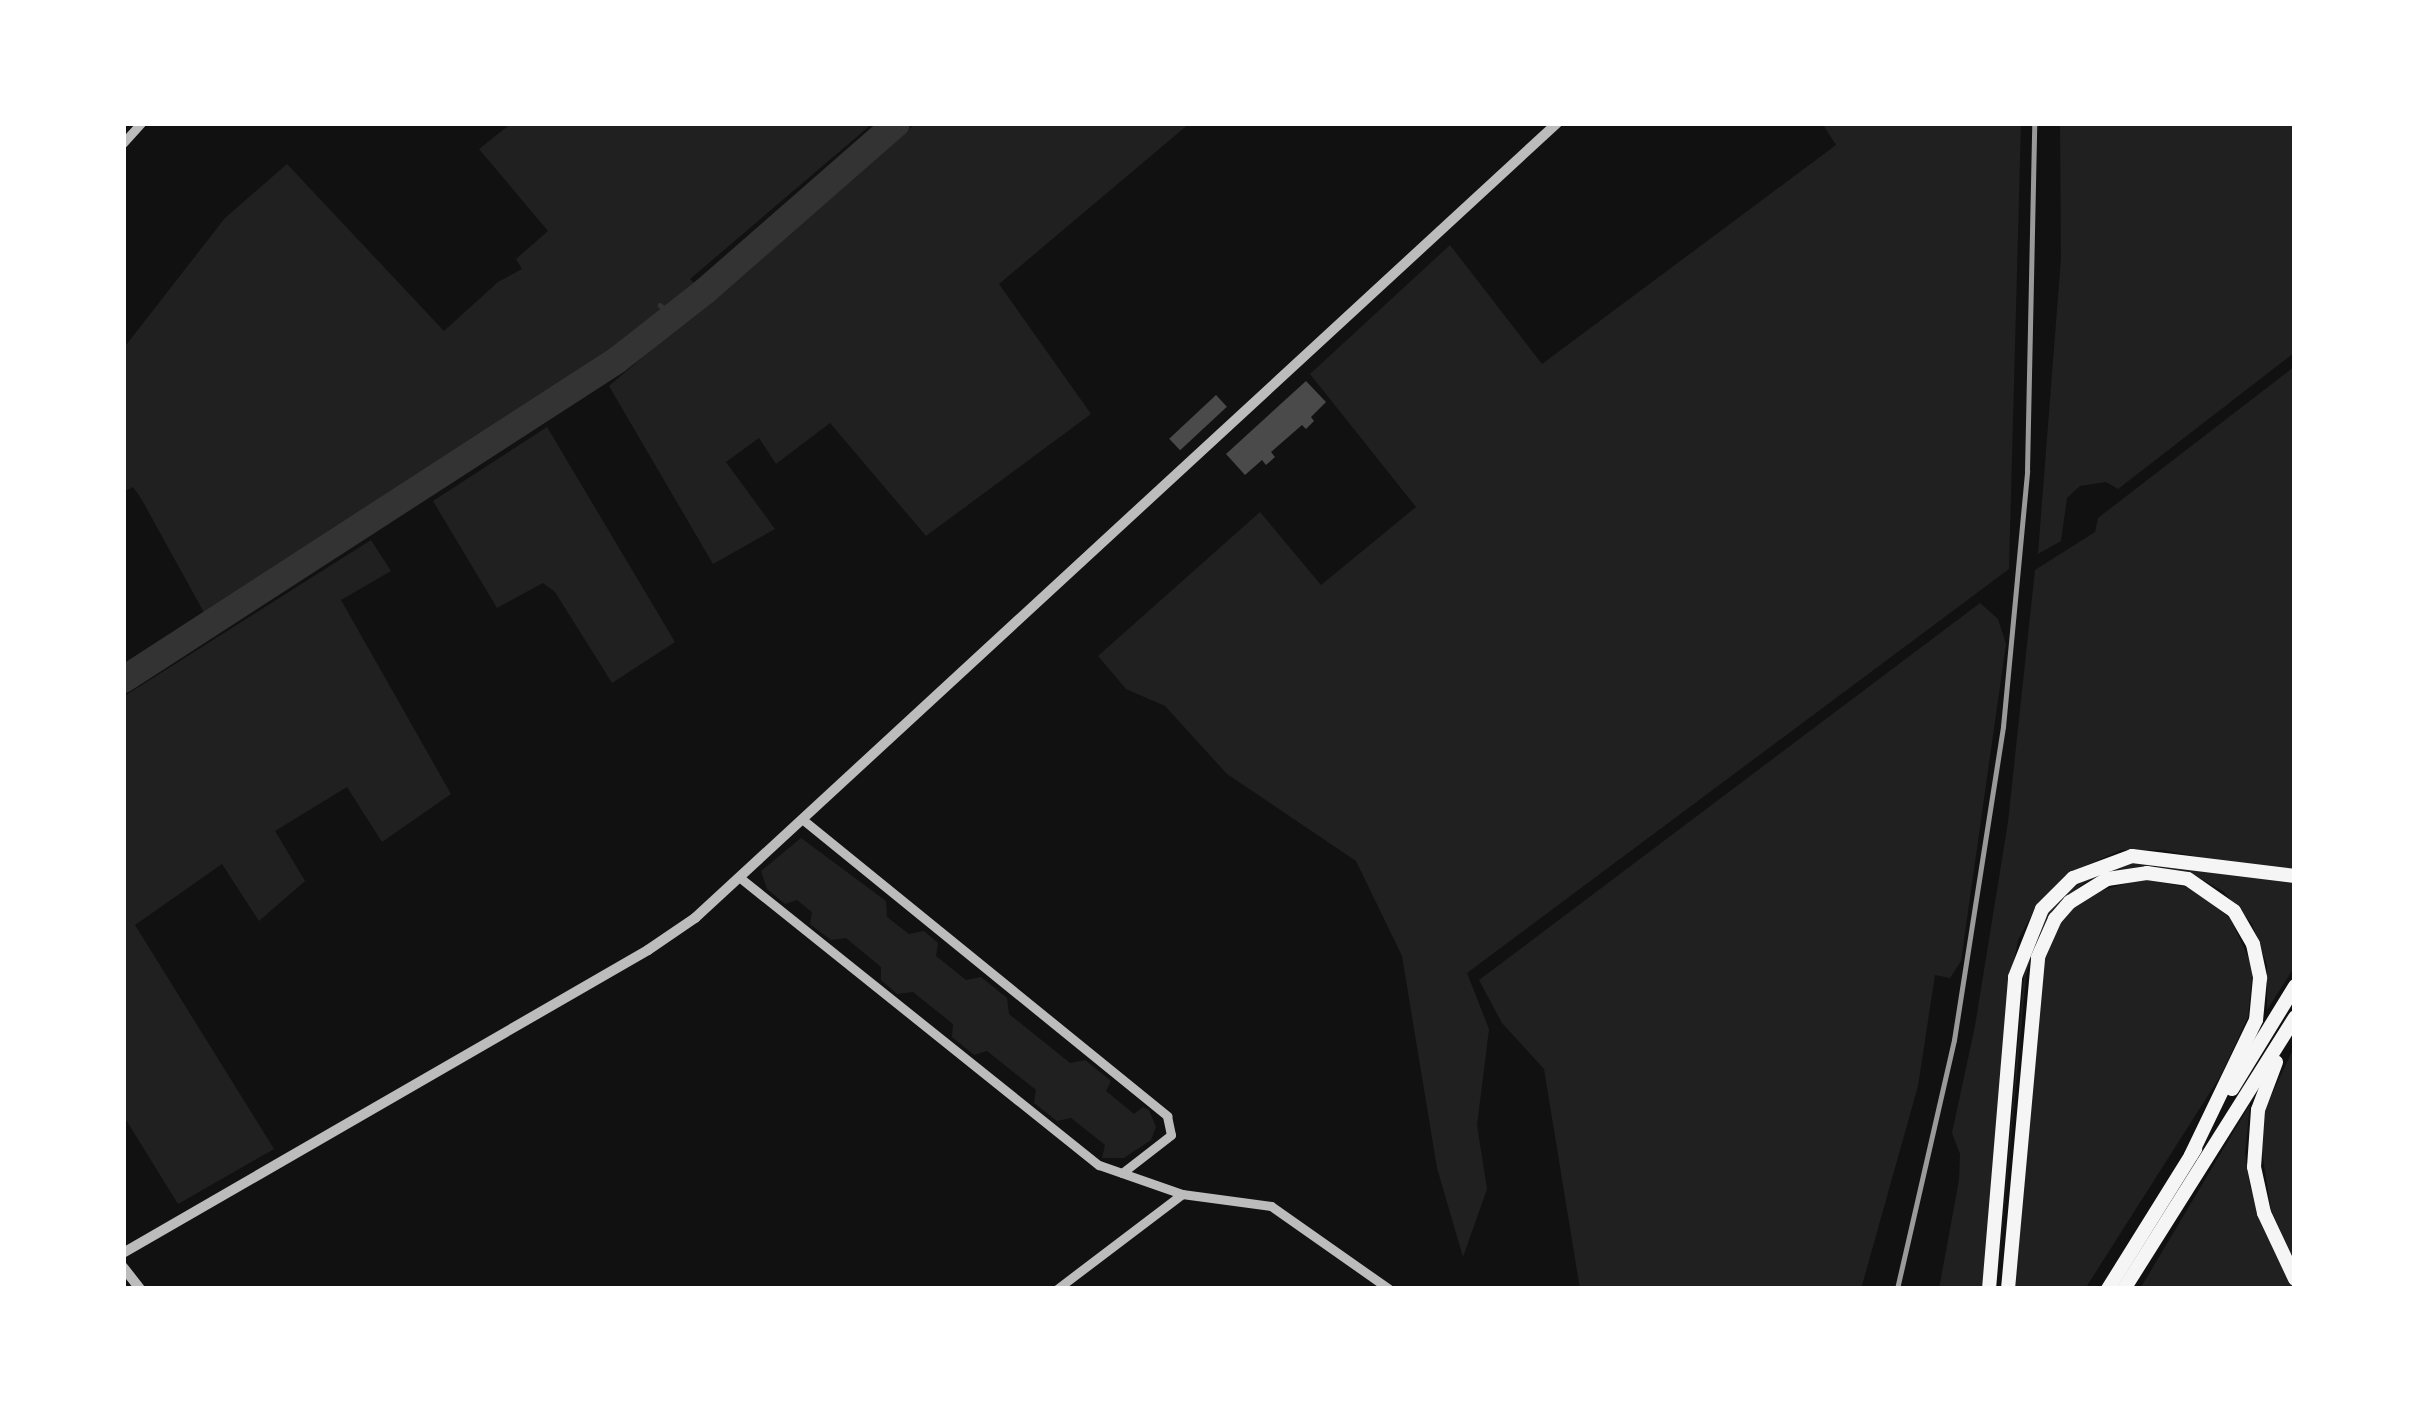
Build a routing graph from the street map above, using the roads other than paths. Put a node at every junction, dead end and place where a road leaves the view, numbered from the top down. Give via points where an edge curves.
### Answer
1 (141, 123) edge
2 (1557, 123) edge
3 (123, 143) edge
4 (802, 819) junction
5 (2295, 876) edge
6 (739, 877) junction
7 (2295, 986) edge
8 (2295, 1019) edge
9 (2191, 1155) junction
10 (1122, 1173) junction
11 (1182, 1194) junction
12 (123, 1253) edge
13 (123, 1267) edge
14 (2295, 1279) edge
15 (140, 1289) edge
16 (1057, 1289) edge
17 (1389, 1289) edge
18 (1989, 1289) edge
19 (2008, 1289) edge
20 (2108, 1289) edge
21 (2124, 1289) edge

1 - 3 street
2 - 4 street
4 - 6 street
4 - 10 street via 1167,1116 1171,1136
5 - 18 main road via 2132,856 2074,878 2042,909 2015,976
6 - 10 street via 1069,1142
6 - 12 street via 648,950
7 - 9 main road
8 - 14 main road via 2266,1083 2254,1145 2264,1213
8 - 21 main road
9 - 19 main road via 2256,1020 2253,944 2234,911 2188,879 2146,873 2107,880 2070,902 2038,957
9 - 20 main road
10 - 11 street
11 - 16 street
11 - 17 street via 1271,1206
13 - 15 street

